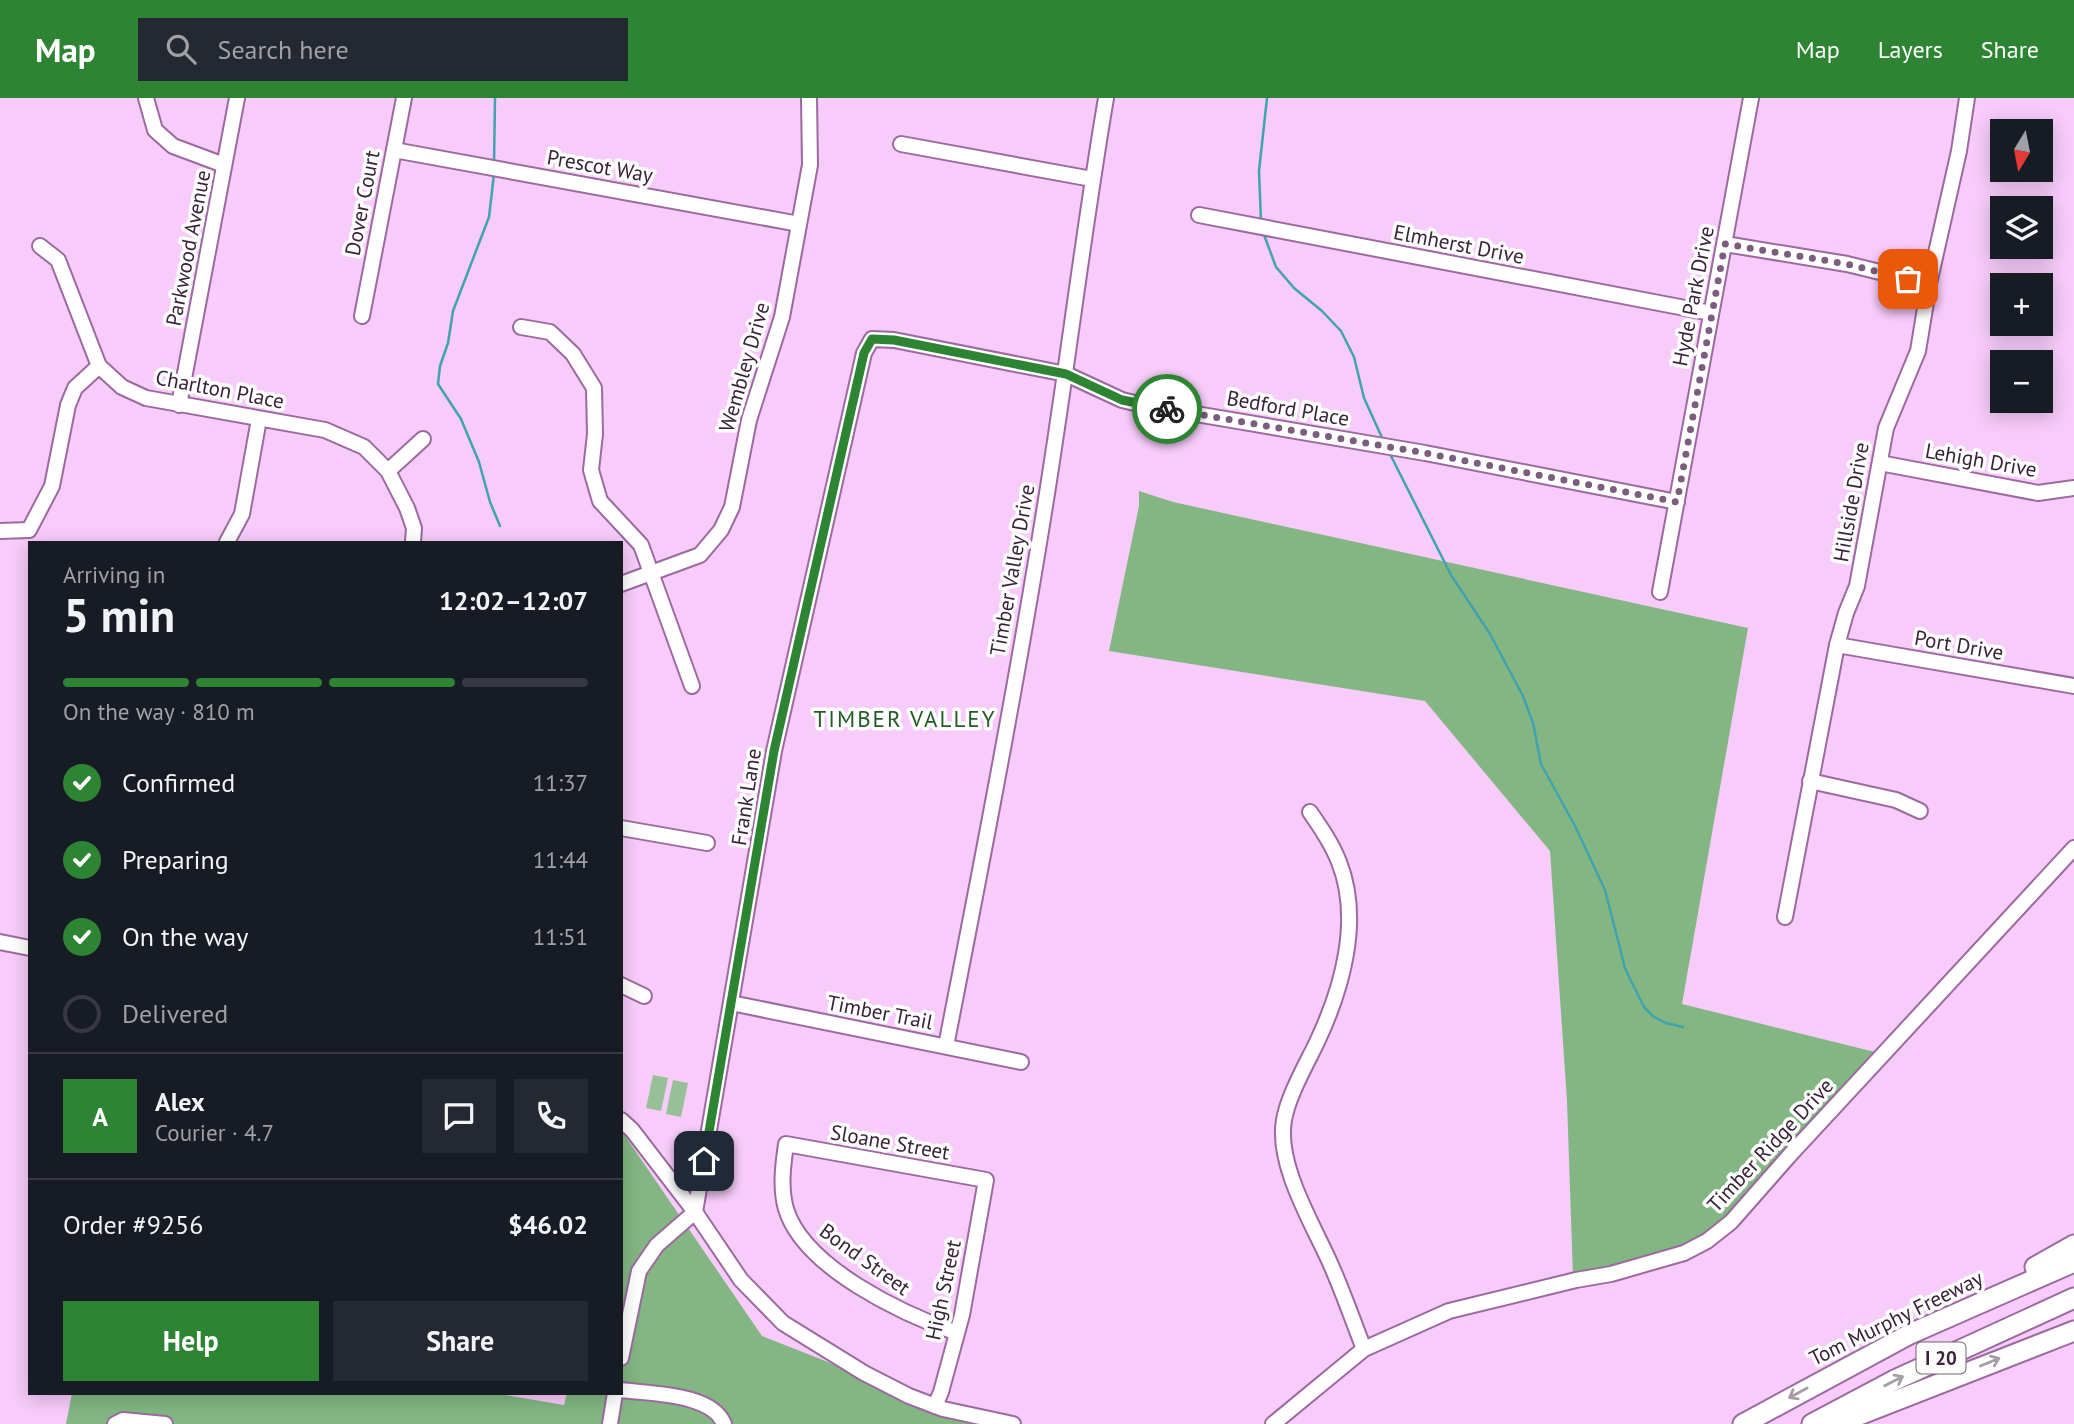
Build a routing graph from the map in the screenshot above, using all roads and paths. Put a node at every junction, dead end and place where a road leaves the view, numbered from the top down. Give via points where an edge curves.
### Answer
1 (146, 98) edge
2 (237, 98) edge
3 (404, 98) edge
4 (810, 98) edge
5 (1106, 98) edge
6 (1751, 98) edge
7 (1968, 98) edge
8 (901, 144) dead end
9 (394, 149) junction
10 (224, 165) junction
11 (1092, 179) junction
12 (1199, 215) dead end
13 (799, 224) junction
14 (1725, 244) junction
15 (40, 246) dead end
16 (1928, 284) junction
17 (1711, 313) junction
18 (362, 316) dead end
19 (521, 327) dead end
20 (864, 353) joint
21 (99, 366) junction
22 (1066, 374) junction
23 (179, 405) junction
24 (259, 419) junction
25 (423, 439) dead end
26 (1880, 463) junction
27 (388, 471) junction
28 (2074, 488) edge
29 (1677, 502) junction
30 (0, 531) edge
31 (230, 541) edge
32 (413, 541) edge
33 (652, 572) junction
34 (623, 583) edge
35 (1660, 592) dead end
36 (1837, 645) junction
37 (692, 685) dead end
38 (2074, 686) edge
39 (1810, 781) junction
40 (1920, 811) dead end
41 (1310, 812) dead end
42 (623, 828) edge
43 (707, 843) dead end
44 (2074, 848) edge
45 (1785, 917) dead end
46 (0, 942) edge
47 (28, 948) edge
48 (623, 986) edge
49 (644, 996) dead end
50 (731, 1003) junction
51 (946, 1046) junction
52 (1021, 1062) dead end
53 (623, 1122) edge
54 (786, 1144) joint
55 (986, 1180) joint
56 (695, 1212) junction
57 (2074, 1245) edge
58 (2074, 1262) edge
59 (1991, 1297) junction
60 (2074, 1298) edge
61 (2074, 1331) edge
62 (957, 1333) junction
63 (623, 1347) edge
64 (1364, 1349) junction
65 (623, 1390) edge
66 (615, 1395) edge
67 (935, 1406) junction
68 (115, 1424) edge
69 (165, 1424) edge
70 (610, 1424) edge
71 (724, 1424) edge
72 (1013, 1424) edge
73 (1273, 1424) edge
74 (1742, 1424) edge
75 (1812, 1424) edge
76 (1835, 1424) edge

1 - 10 street via 155,130 173,146
2 - 10 street, Parkwood Avenue
3 - 9 street, Dover Court
4 - 13 street, Wembley Drive via 810,165
5 - 11 street, Timber Valley Drive
6 - 14 street, Hyde Park Drive
7 - 16 street, Hillside Drive
8 - 11 street
9 - 13 street, Prescot Way
9 - 18 street, Dover Court
10 - 23 street, Parkwood Avenue
11 - 22 street, Timber Valley Drive
12 - 17 street, Elmherst Drive
13 - 33 street, Wembley Drive via 782,317 749,420 732,507 721,530 699,555
14 - 16 street via 1847,264
14 - 17 street, Hyde Park Drive
15 - 21 street, Charlton Place via 58,260
16 - 26 street, Hillside Drive via 1919,351 1886,428
17 - 29 street, Hyde Park Drive
19 - 33 street via 550,332 573,354 594,388 591,470 600,501 641,545
20 - 22 street, Bedford Place via 872,339 894,340
20 - 50 street, Frank Lane via 774,751
21 - 23 street, Charlton Place via 122,387
21 - 30 street via 75,388 52,486 29,530
22 - 29 street, Bedford Place via 1143,405
22 - 51 street, Timber Valley Drive
23 - 24 street, Charlton Place
24 - 27 street, Charlton Place via 342,436 364,447
24 - 31 street via 243,514
25 - 27 street
26 - 28 street, Lehigh Drive via 2038,493
26 - 36 street, Hillside Drive via 1857,586
27 - 32 street, Charlton Place via 407,508
29 - 35 street, Hyde Park Drive
33 - 34 street, Wembley Drive
33 - 37 street
36 - 38 street, Port Drive
36 - 39 street, Hillside Drive
39 - 40 street via 1896,800
39 - 45 street, Hillside Drive
41 - 64 street via 1340,864 1346,889 1347,939 1332,1007 1284,1120 1284,1145 1290,1175
42 - 43 street
44 - 64 street, Timber Ridge Drive via 1731,1222 1707,1241 1684,1253 1611,1274 1449,1311
46 - 47 street
48 - 49 street
50 - 51 street, Timber Trail
50 - 56 street, Frank Lane
51 - 52 street, Timber Trail
53 - 56 street
54 - 55 street, Sloane Street
54 - 62 street, Bond Street via 786,1209 802,1239 827,1263 888,1305
55 - 62 street, High Street
56 - 63 street via 657,1245 639,1271
56 - 67 street via 741,1280 783,1323 864,1373
57 - 59 highway
58 - 59 highway, Tom Murphy Freeway / I 20
59 -> 74 highway, Tom Murphy Freeway / I 20 via 1910,1334
75 -> 60 highway, I 20 via 1955,1351
76 -> 61 highway
62 - 67 street, High Street
64 - 73 street, Timber Ridge Drive
65 - 71 street via 696,1400 721,1416
66 - 70 street
67 - 72 street
68 - 69 street via 123,1420

